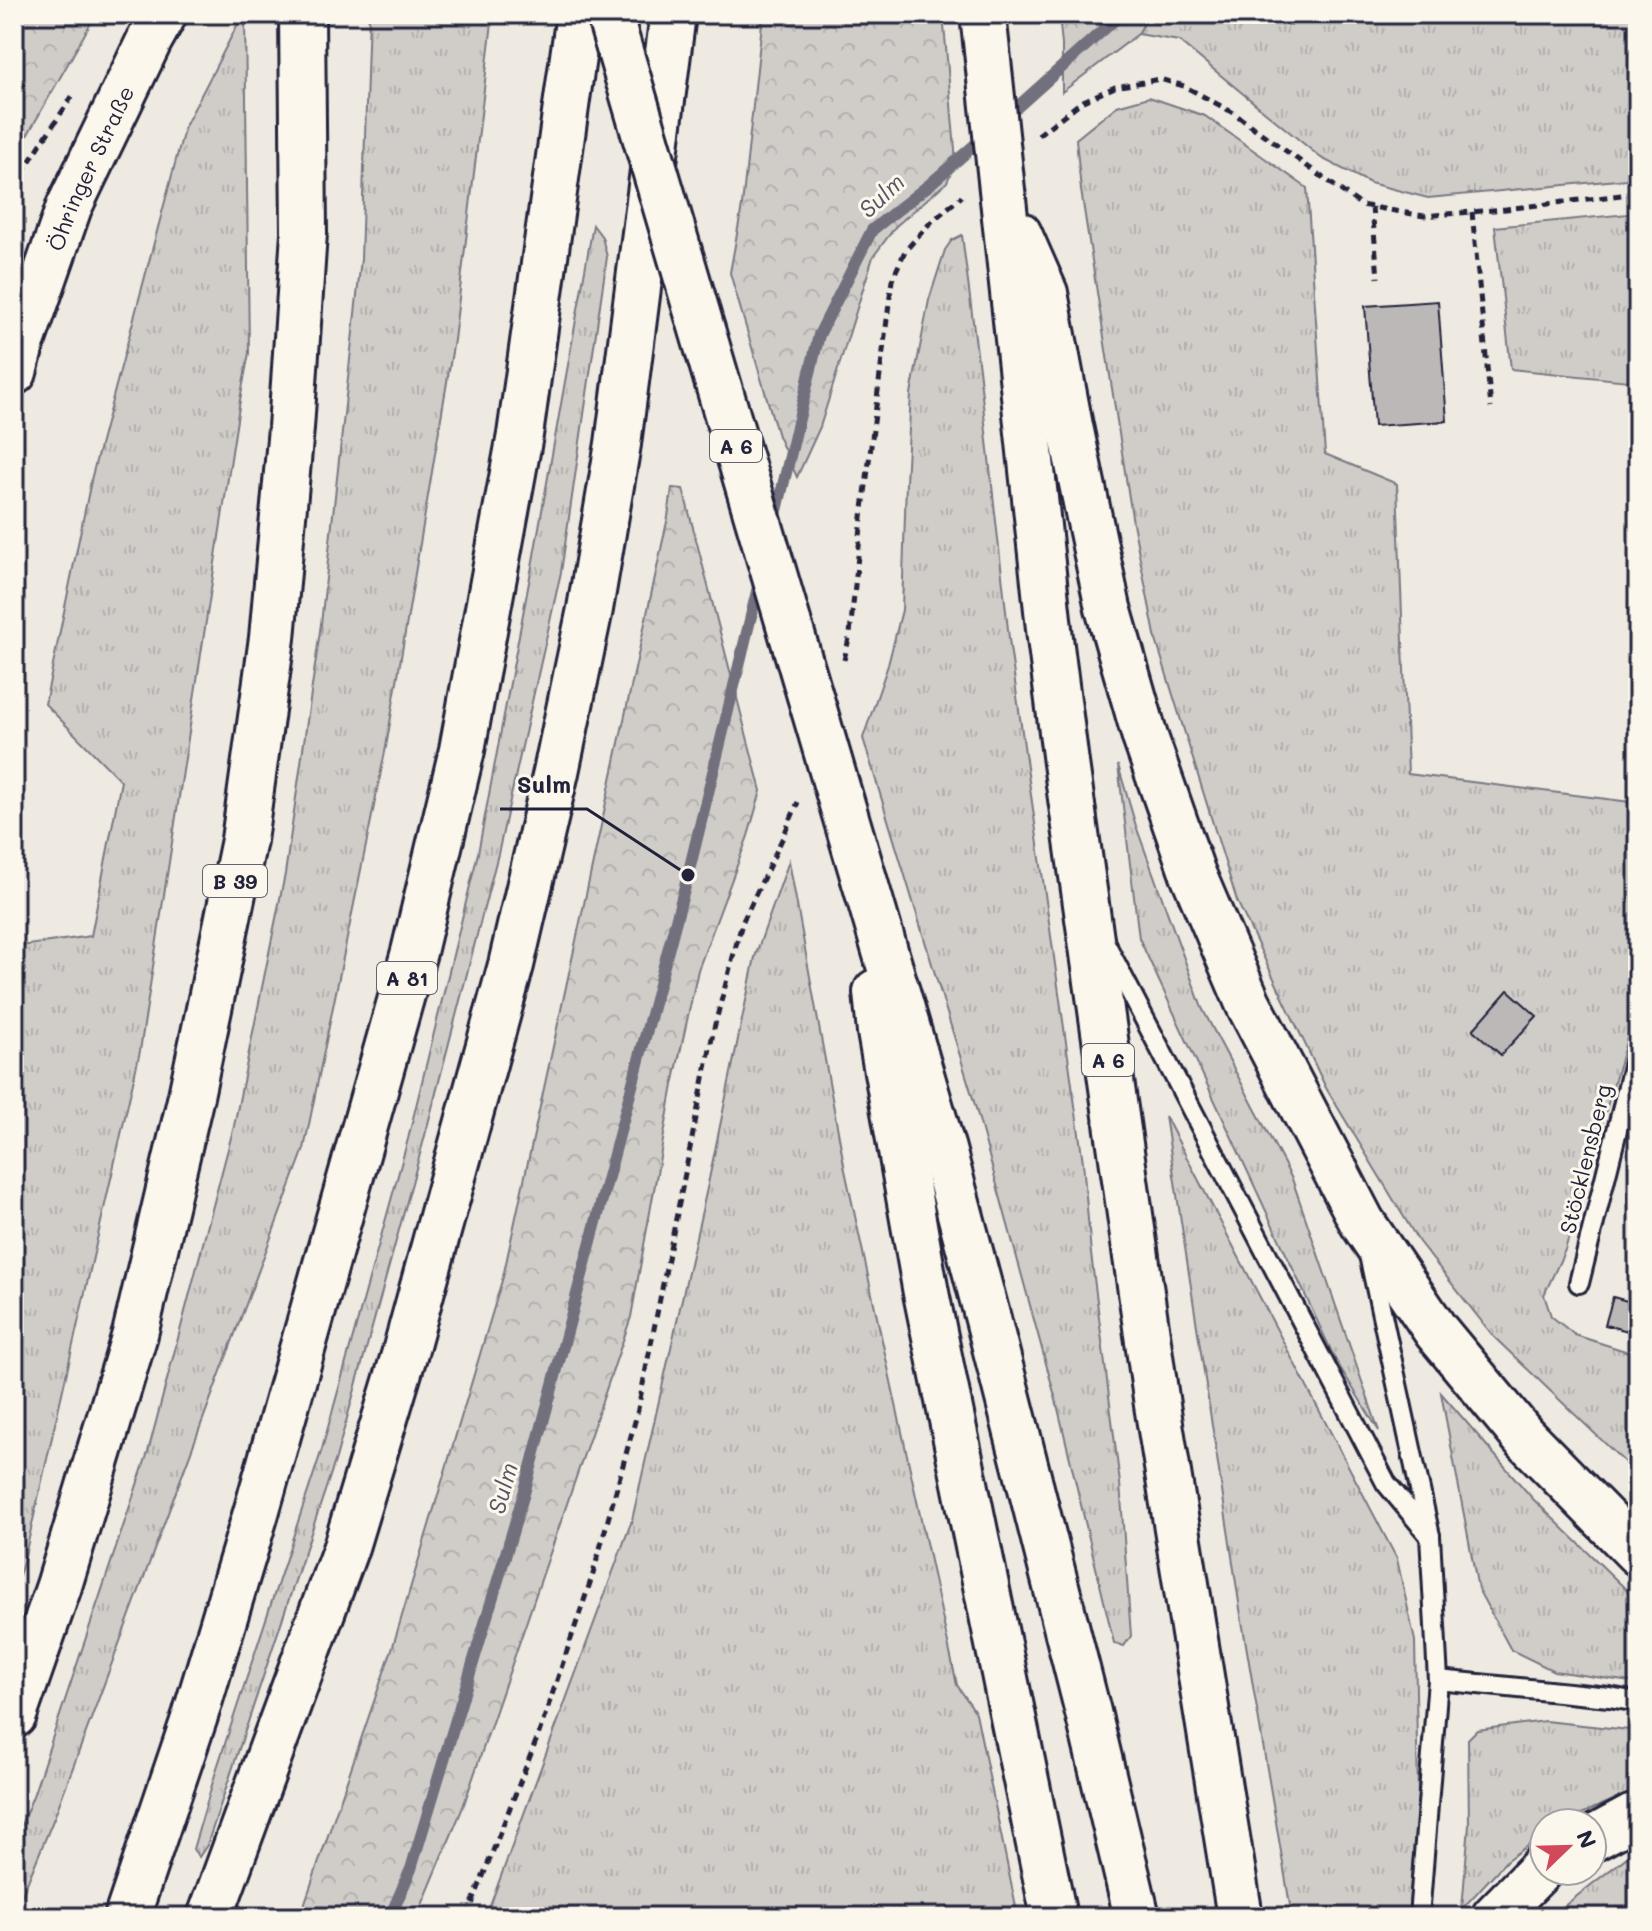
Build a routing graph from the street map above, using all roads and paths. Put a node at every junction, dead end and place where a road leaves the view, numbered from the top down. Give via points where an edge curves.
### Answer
1 (164, 14) edge
2 (579, 14) edge
3 (609, 14) edge
4 (673, 14) edge
5 (983, 14) edge
6 (302, 18) edge
7 (73, 95) dead end
8 (1033, 139) dead end
9 (14, 185) edge
10 (1638, 193) edge
11 (984, 197) junction
12 (1372, 207) junction
13 (1472, 212) junction
14 (1378, 278) dead end
15 (14, 372) edge
16 (1491, 408) dead end
17 (843, 662) dead end
18 (801, 796) dead end
19 (1086, 906) junction
20 (894, 1028) junction
21 (1638, 1046) edge
22 (1362, 1222) junction
23 (1579, 1283) dead end
24 (1430, 1536) junction
25 (1638, 1553) edge
26 (1438, 1680) junction
27 (1638, 1702) edge
28 (14, 1715) edge
29 (1638, 1816) edge
30 (1608, 1830) edge
31 (1528, 1882) edge
32 (127, 1917) edge
33 (210, 1917) edge
34 (467, 1917) edge
35 (1054, 1917) edge
36 (1137, 1917) edge
37 (1240, 1917) edge
38 (1419, 1917) edge
39 (1494, 1917) edge

1 - 15 main road, Öhringer Straße via 69,207
2 - 32 main road, A 81 via 520,435 462,750 421,921 309,1329 195,1716
3 - 20 main road, A 6, bridge via 864,879
4 - 33 main road via 618,444 590,609 511,965 410,1337 346,1547
5 - 11 main road, A 6, bridge
6 - 28 main road, B 39 via 304,233 291,428 272,638 244,840 135,1334
7 - 9 path
8 - 12 path via 1081,102 1115,87 1160,79 1232,112 1337,190
10 - 13 path
11 - 17 path via 930,223 905,251 892,280
11 - 19 main road, A 6
11 - 22 main road via 1045,293 1108,608 1145,737 1193,874 1248,1003
12 - 13 path via 1424,216
12 - 14 path
13 - 16 path
18 - 34 path via 742,923 718,1013 637,1414 593,1574 538,1736
19 - 24 lane via 1386,1483
19 - 37 main road, A 6 via 1157,1405
20 - 35 main road via 926,1293
20 - 36 main road via 996,1349
21 - 23 lane, Stöcklensberg
22 - 24 lane
22 - 25 main road via 1436,1331 1523,1436
24 - 26 lane
26 - 27 lane
26 - 38 lane
29 - 30 main road
31 - 39 main road

